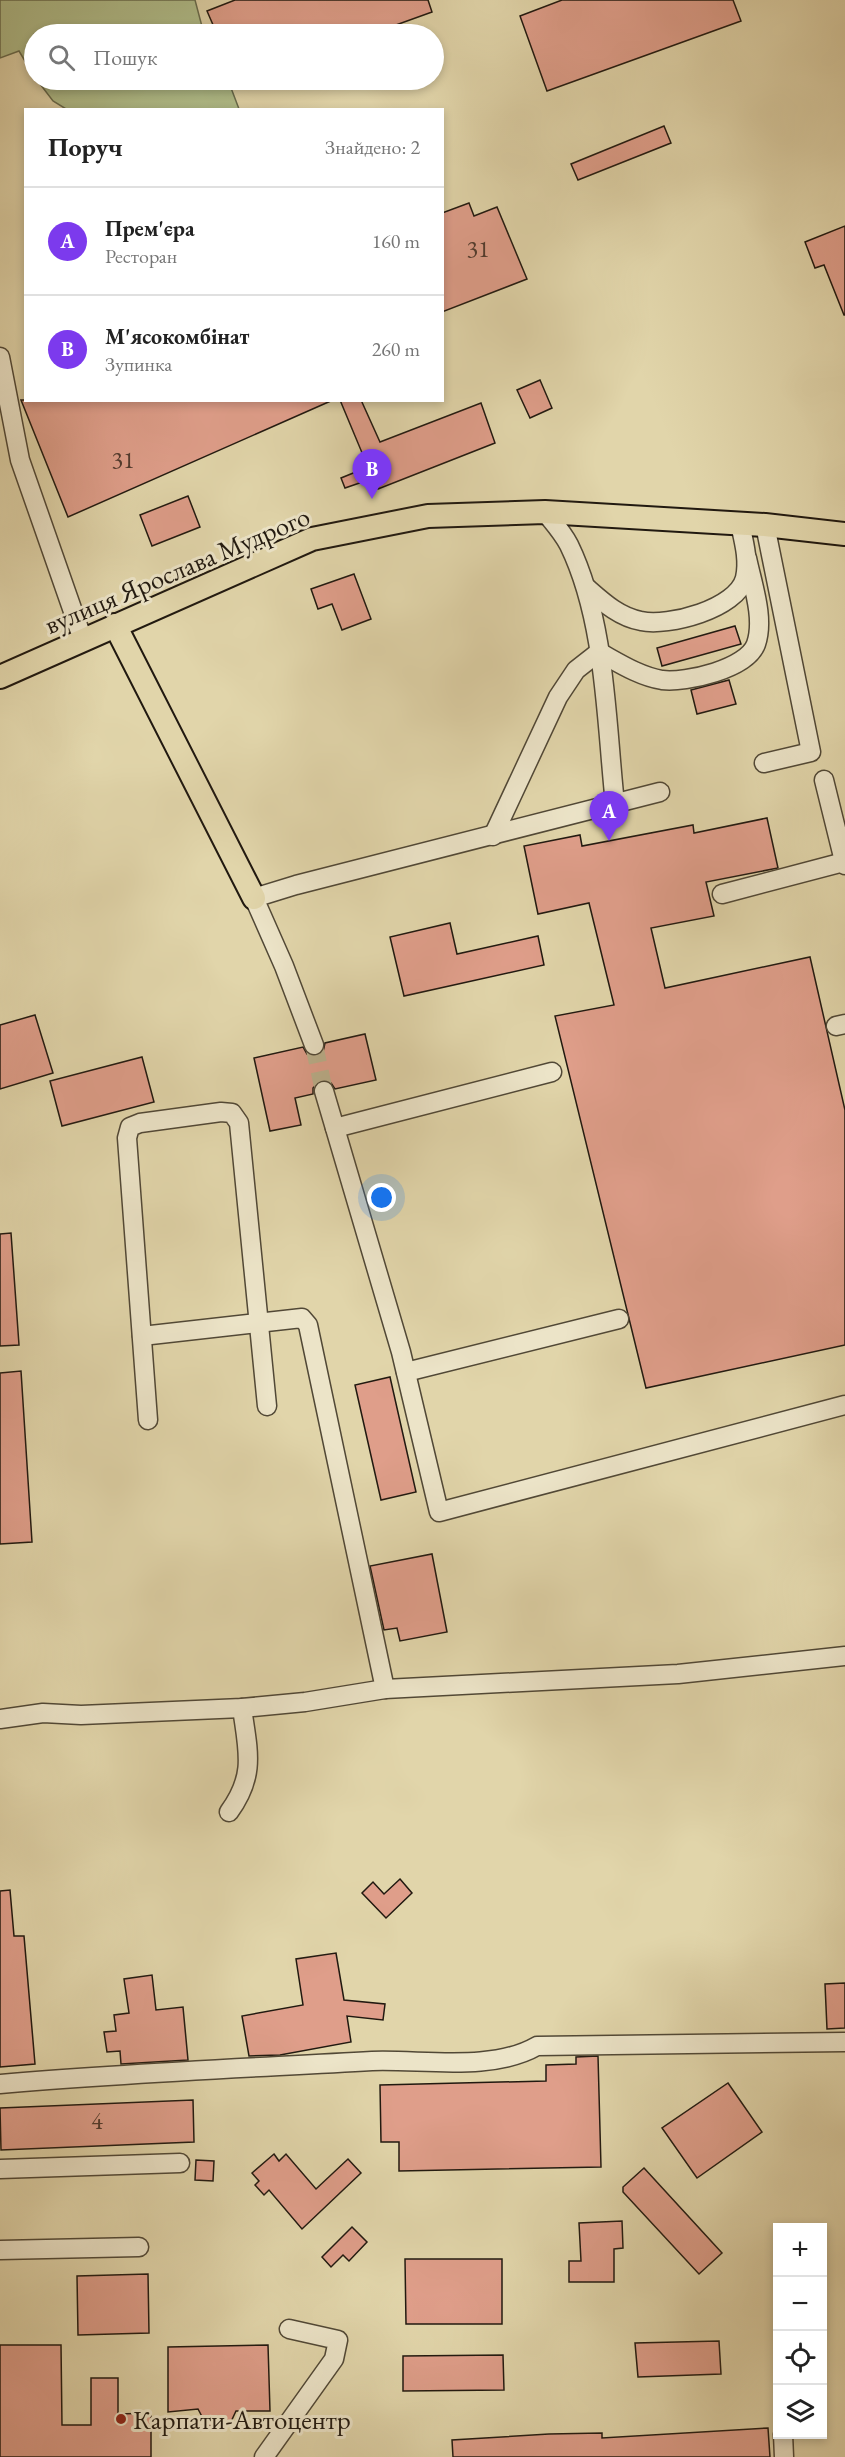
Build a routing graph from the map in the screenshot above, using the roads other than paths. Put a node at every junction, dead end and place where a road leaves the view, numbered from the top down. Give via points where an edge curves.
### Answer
1 (0, 357) edge
2 (545, 512) junction
3 (740, 524) junction
4 (765, 525) junction
5 (845, 534) edge
6 (747, 558) junction
7 (587, 588) junction
8 (115, 625) junction
9 (83, 640) junction
10 (598, 652) junction
11 (0, 677) edge
12 (764, 763) dead end
13 (824, 780) dead end
14 (660, 792) dead end
15 (615, 804) junction
16 (493, 836) junction
17 (845, 863) edge
18 (722, 894) dead end
19 (255, 898) junction
20 (314, 1045) tunnel mouth
21 (552, 1072) dead end
22 (324, 1092) tunnel mouth
23 (335, 1128) junction
24 (619, 1319) dead end
25 (257, 1324) junction
26 (142, 1336) junction
27 (406, 1372) junction
28 (267, 1406) dead end
29 (845, 1406) edge
30 (148, 1420) dead end
31 (845, 1656) edge
32 (385, 1689) junction
33 (242, 1708) junction
34 (0, 1719) edge
35 (230, 1812) dead end
36 (845, 2043) edge
37 (0, 2084) edge
38 (180, 2163) dead end
39 (0, 2169) edge
40 (138, 2247) dead end
41 (0, 2250) edge
42 (289, 2329) dead end
43 (783, 2439) edge
44 (264, 2457) edge
45 (784, 2457) edge

1 - 9 lane via 20,459
2 - 3 main road, вулиця Ярослава Мудрого
2 - 7 lane via 568,543
2 - 8 main road, вулиця Ярослава Мудрого via 428,516 312,539
3 - 4 main road, вулиця Ярослава Мудрого
3 - 6 lane
4 - 5 main road, вулиця Ярослава Мудрого
4 - 12 lane via 811,752
6 - 7 lane via 744,581 731,598 670,622 641,622 613,610
6 - 10 lane via 759,621 757,642 750,656 725,669 686,679 662,680 639,674
7 - 10 lane
8 - 9 main road, вулиця Ярослава Мудрого
8 - 19 main road
9 - 11 main road, вулиця Ярослава Мудрого
10 - 15 lane
10 - 16 lane via 576,670 558,697
13 - 17 lane
14 - 15 lane
15 - 16 lane
16 - 19 lane
17 - 18 lane
19 - 20 lane
21 - 23 lane
22 - 23 lane
23 - 27 lane
24 - 27 lane
25 - 26 lane
25 - 26 lane via 239,1124 232,1113 221,1112 130,1127 127,1138
25 - 28 lane
25 - 32 lane via 302,1317 308,1325
26 - 30 lane
27 - 29 lane via 439,1512
31 - 32 lane via 678,1674
32 - 33 lane
33 - 34 lane via 43,1713
33 - 35 lane via 248,1774 243,1793
36 - 37 lane via 537,2046 500,2060 375,2061
38 - 39 lane
40 - 41 lane
42 - 44 lane via 338,2340 334,2360
43 - 45 lane

